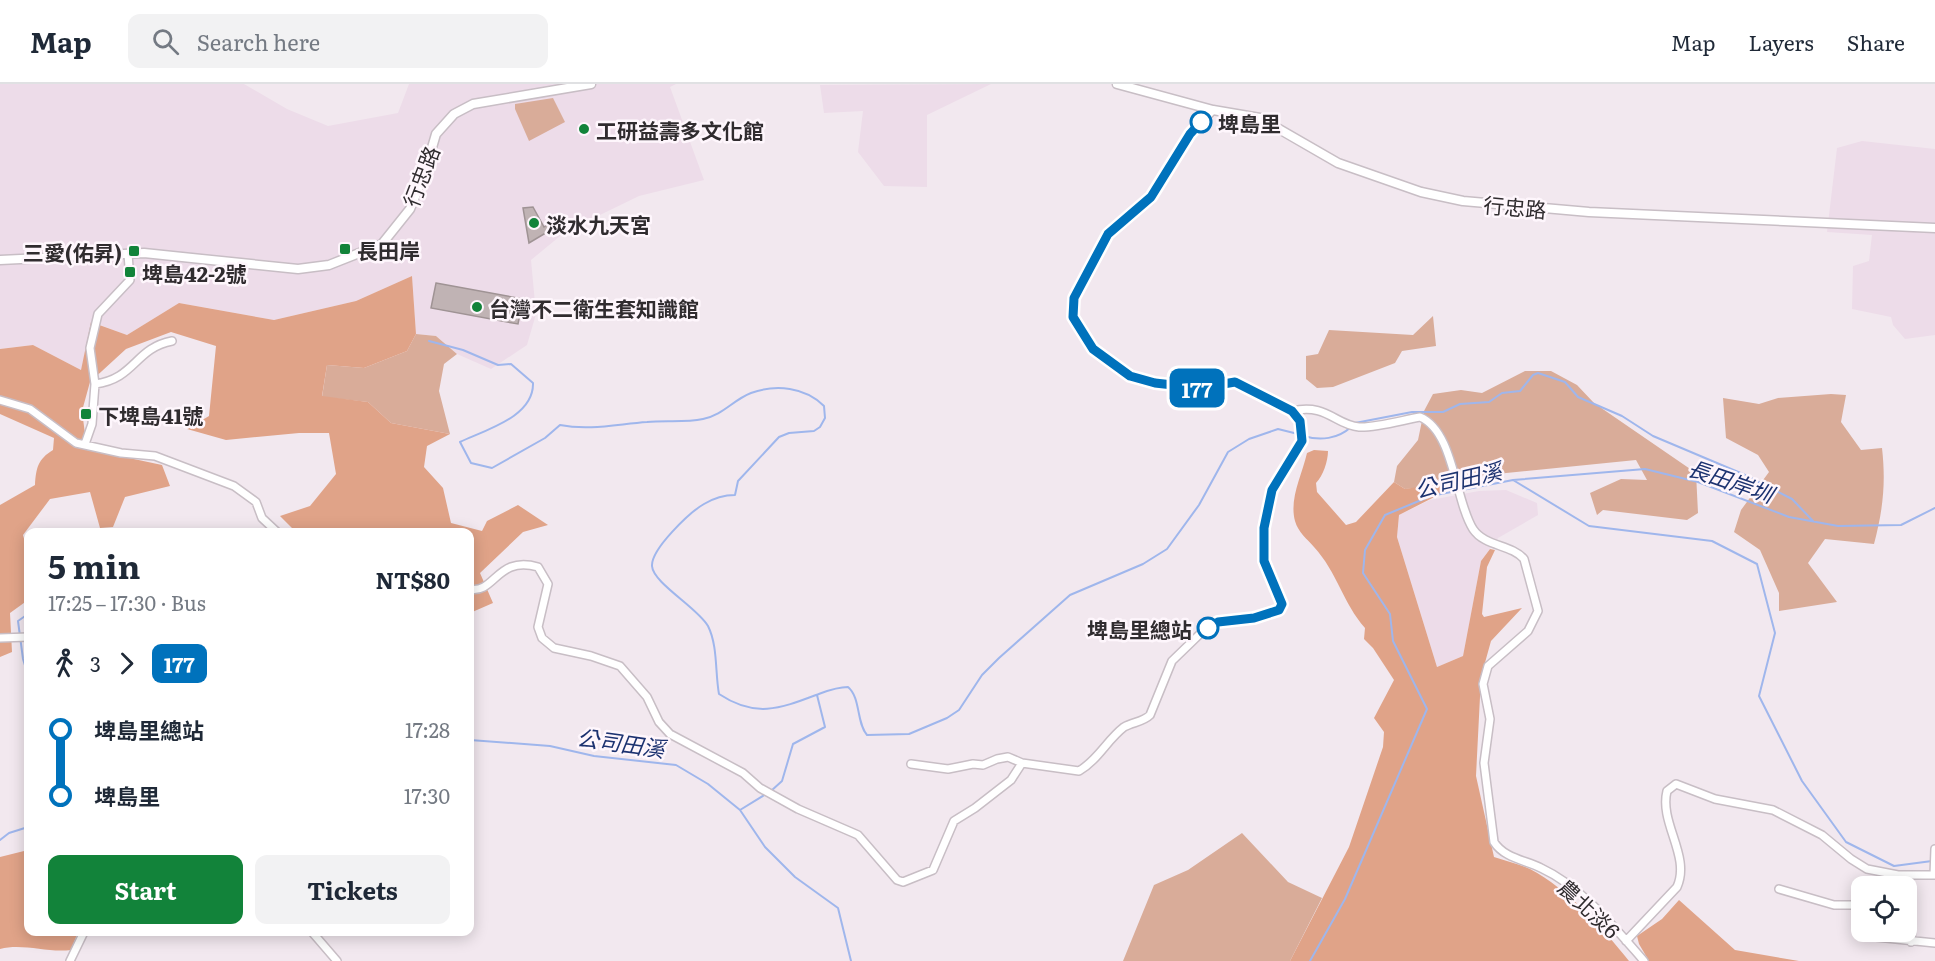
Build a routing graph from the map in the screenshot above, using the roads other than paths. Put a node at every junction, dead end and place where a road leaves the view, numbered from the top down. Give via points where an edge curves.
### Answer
1 (591, 84) edge
2 (1118, 84) edge
3 (1213, 110) junction
4 (1935, 228) edge
5 (128, 254) junction
6 (0, 260) edge
7 (172, 340) dead end
8 (95, 384) junction
9 (0, 400) edge
10 (1292, 411) junction
11 (85, 444) junction
12 (273, 528) edge
13 (474, 588) edge
14 (24, 637) edge
15 (0, 638) edge
16 (1022, 763) junction
17 (911, 764) dead end
18 (1935, 851) edge
19 (1934, 871) edge
20 (1935, 882) edge
21 (1779, 889) dead end
22 (1851, 906) edge
23 (82, 936) edge
24 (315, 936) edge
25 (1626, 941) junction
26 (1911, 942) edge
27 (1935, 944) edge
28 (70, 961) edge
29 (337, 961) edge
30 (1644, 961) edge

1 - 5 street, 行忠路 via 473,104 454,114 436,134 410,209 388,237 382,244 329,265 298,270
2 - 3 street, 行忠路
3 - 4 street, 行忠路 via 1260,118 1338,163 1421,192 1463,201 1567,211
3 - 10 street via 1190,134 1151,197 1108,234 1074,298 1073,317 1093,349 1130,376 1200,388 1235,382
5 - 6 street, 行忠路
5 - 8 street via 130,280 98,314 90,348
7 - 8 street via 143,353 132,369 111,382
8 - 11 street via 92,424
9 - 11 street via 30,409 69,440
10 - 16 street via 1302,430 1302,441 1272,490 1264,528 1264,561 1282,604 1279,610 1254,618 1218,622 1202,632 1172,662 1150,715 1115,734 1097,757 1079,771
10 - 25 street, 農北淡6 / 農北淡6 via 1326,411 1359,427 1420,417 1428,420 1447,451 1473,529 1486,541 1519,553 1524,559 1538,611 1528,631 1488,666 1483,684 1490,719 1484,763 1494,842 1500,851 1565,881
11 - 12 street via 155,456 234,486 256,502 262,518
13 - 16 street via 486,586 508,566 538,567 548,584 538,627 542,638 554,648 620,666 647,697 659,722 670,734 743,773 760,788 798,809 858,835 903,882 933,870 954,821 1011,780
14 - 15 street
16 - 17 street via 1008,757 948,769
18 - 19 street
19 - 20 street
19 - 25 street, 農北淡6 / 農北淡6 via 1898,874 1867,868 1822,835 1773,810 1716,799 1676,784 1667,791 1664,806 1681,878
21 - 22 street via 1834,905
23 - 28 street
24 - 29 street
25 - 30 street
26 - 27 street

